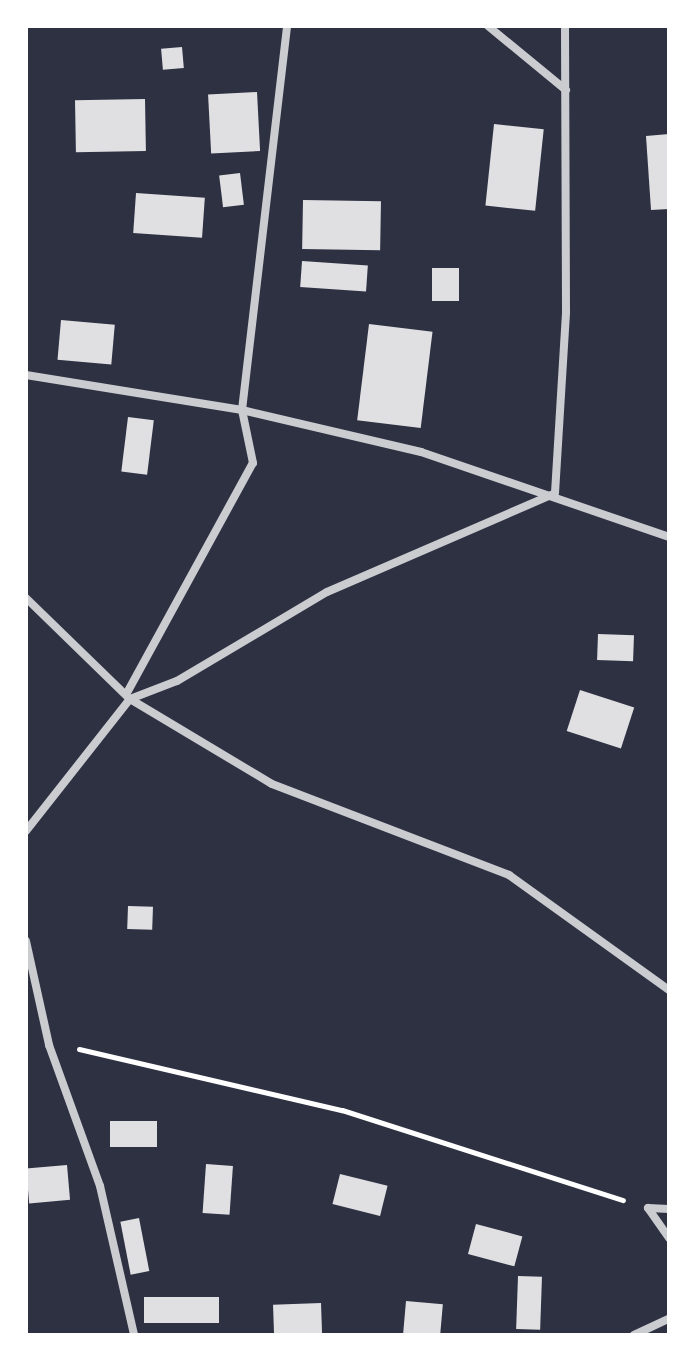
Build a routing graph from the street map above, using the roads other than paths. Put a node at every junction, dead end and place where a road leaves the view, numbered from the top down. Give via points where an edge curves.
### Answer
1 (287, 26) edge
2 (488, 26) edge
3 (565, 26) edge
4 (566, 90) junction
5 (26, 375) edge
6 (242, 410) junction
7 (555, 493) junction
8 (669, 537) edge
9 (26, 598) edge
10 (129, 695) junction
11 (26, 831) edge
12 (26, 941) edge
13 (669, 990) edge
14 (669, 1209) edge
15 (669, 1238) edge
16 (669, 1319) edge
17 (134, 1335) edge
18 (634, 1335) edge

1 - 6 street
2 - 4 street
3 - 4 street
4 - 7 street via 566,312
5 - 6 street
6 - 7 street
6 - 10 street via 253,463
7 - 8 street
7 - 10 street via 327,592 177,681
9 - 10 street
10 - 11 street
10 - 13 street via 272,784 509,875
12 - 17 street via 49,1045 100,1186
14 - 15 street via 648,1208
16 - 18 street

